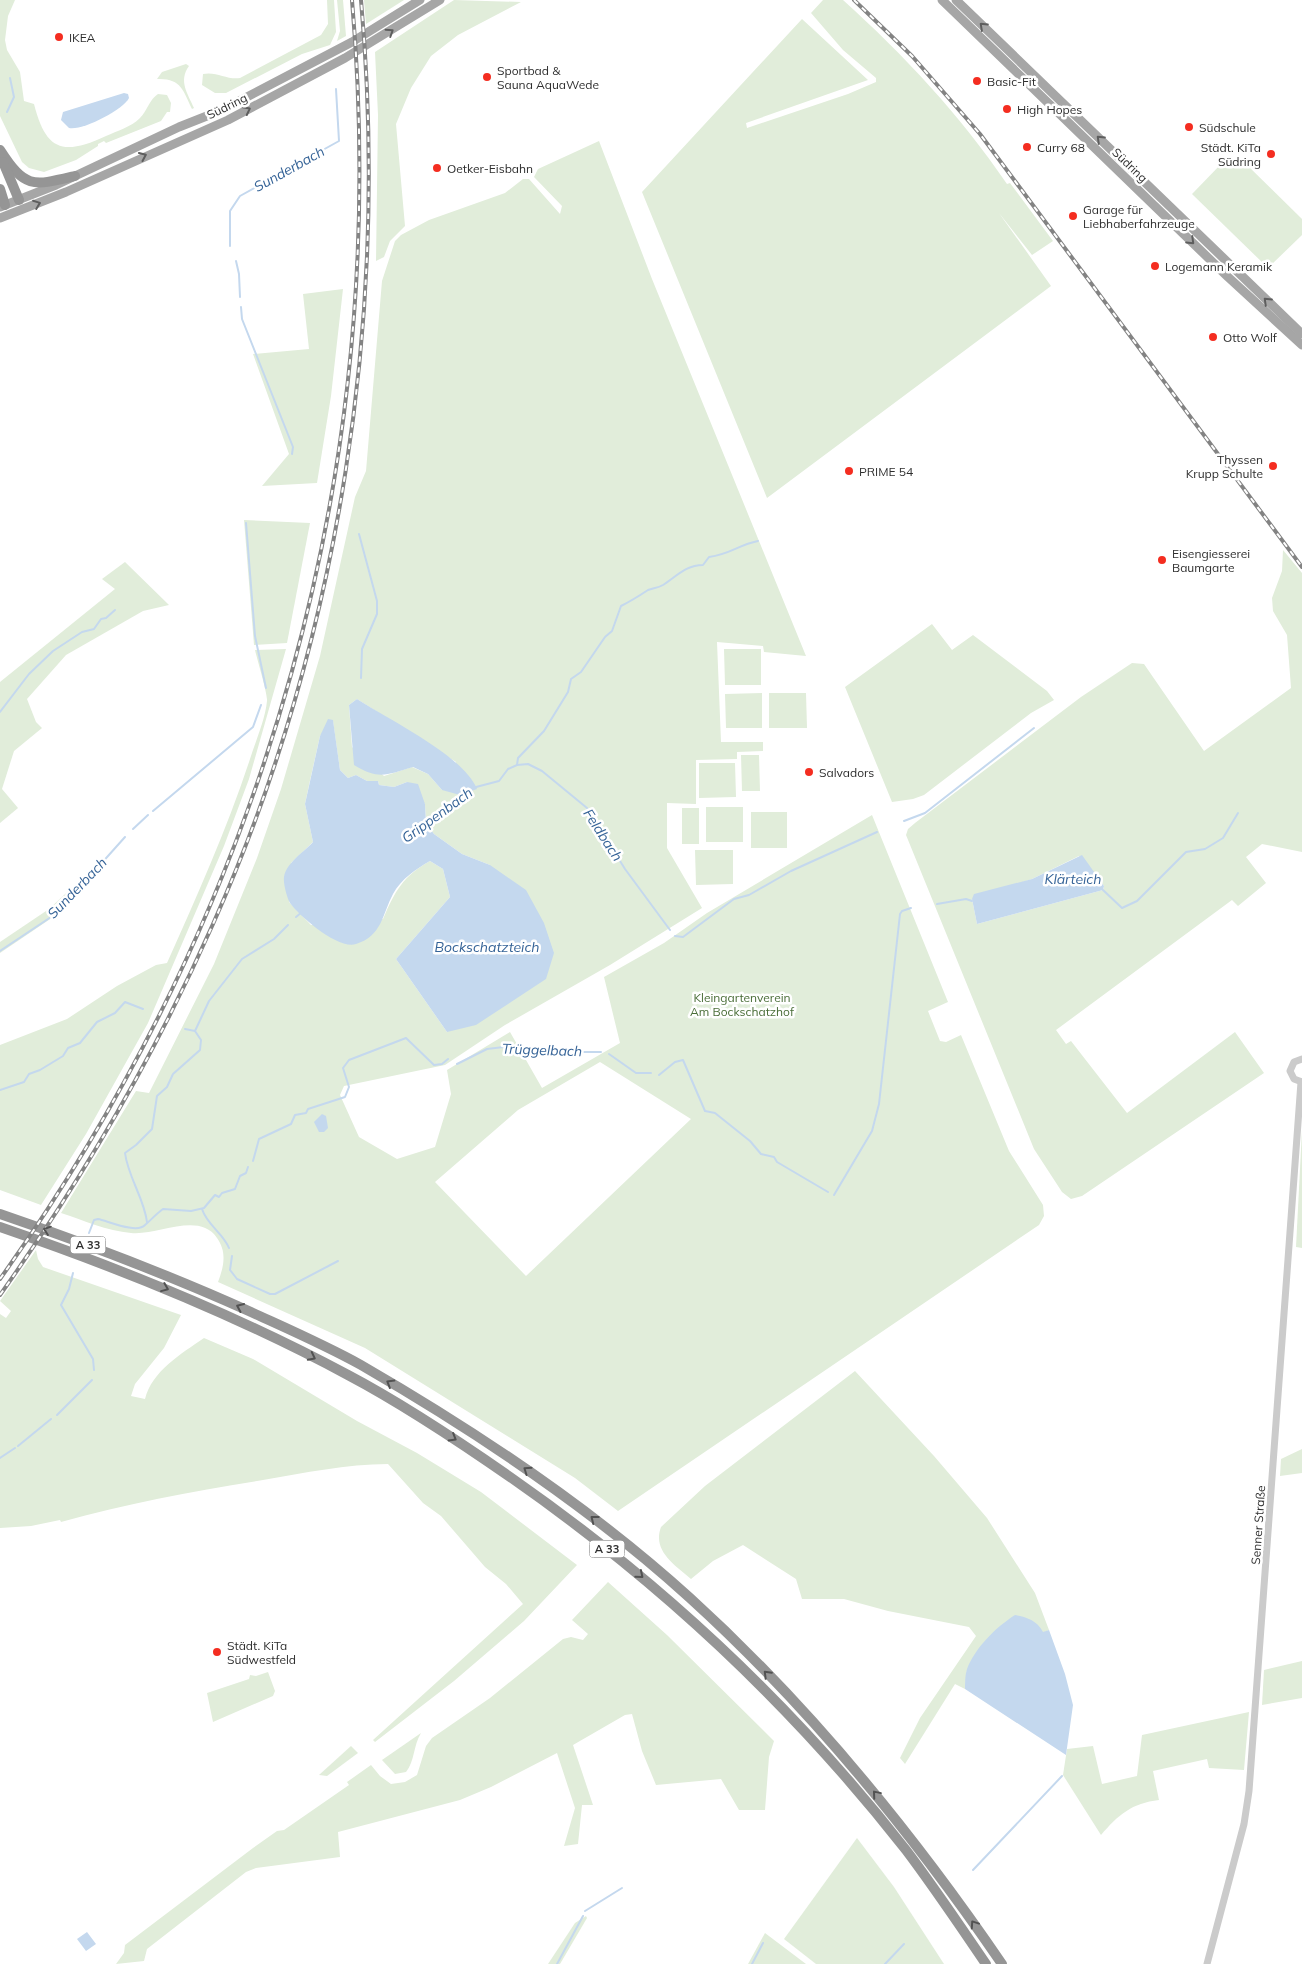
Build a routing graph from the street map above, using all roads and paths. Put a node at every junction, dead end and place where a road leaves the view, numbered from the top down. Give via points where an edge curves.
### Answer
1 (420, 0) edge
2 (440, 0) edge
3 (942, 0) edge
4 (956, 0) edge
5 (0, 150) edge
6 (75, 176) junction
7 (0, 189) edge
8 (19, 200) junction
9 (2, 206) edge
10 (15, 212) junction
11 (0, 218) edge
12 (1302, 334) edge
13 (1302, 345) edge
14 (1302, 1059) edge
15 (1301, 1082) edge
16 (0, 1214) edge
17 (0, 1228) edge
18 (986, 1964) edge
19 (1002, 1964) edge
20 (1207, 1964) edge

1 - 6 main road, Südring via 352,42 222,110
10 -> 2 main road, Südring via 228,120 345,58
3 -> 13 main road, Südring
12 -> 4 main road, Südring
5 - 6 highway via 16,173 30,181 42,183
5 - 8 highway
6 - 8 main road, Südring
7 - 9 highway
8 - 9 main road, Südring
8 - 10 main road
9 - 10 main road
10 - 11 main road, Südring
14 - 15 street via 1294,1062 1290,1071 1294,1079
15 - 20 street, Senner Straße via 1249,1791 1244,1824
19 -> 16 highway, A 33 via 917,1845 796,1704 691,1599 566,1498 472,1432 358,1364 285,1327 188,1284
17 -> 18 highway, A 33 via 120,1270 278,1339 351,1376 464,1444 557,1510 683,1612 786,1712 907,1852

